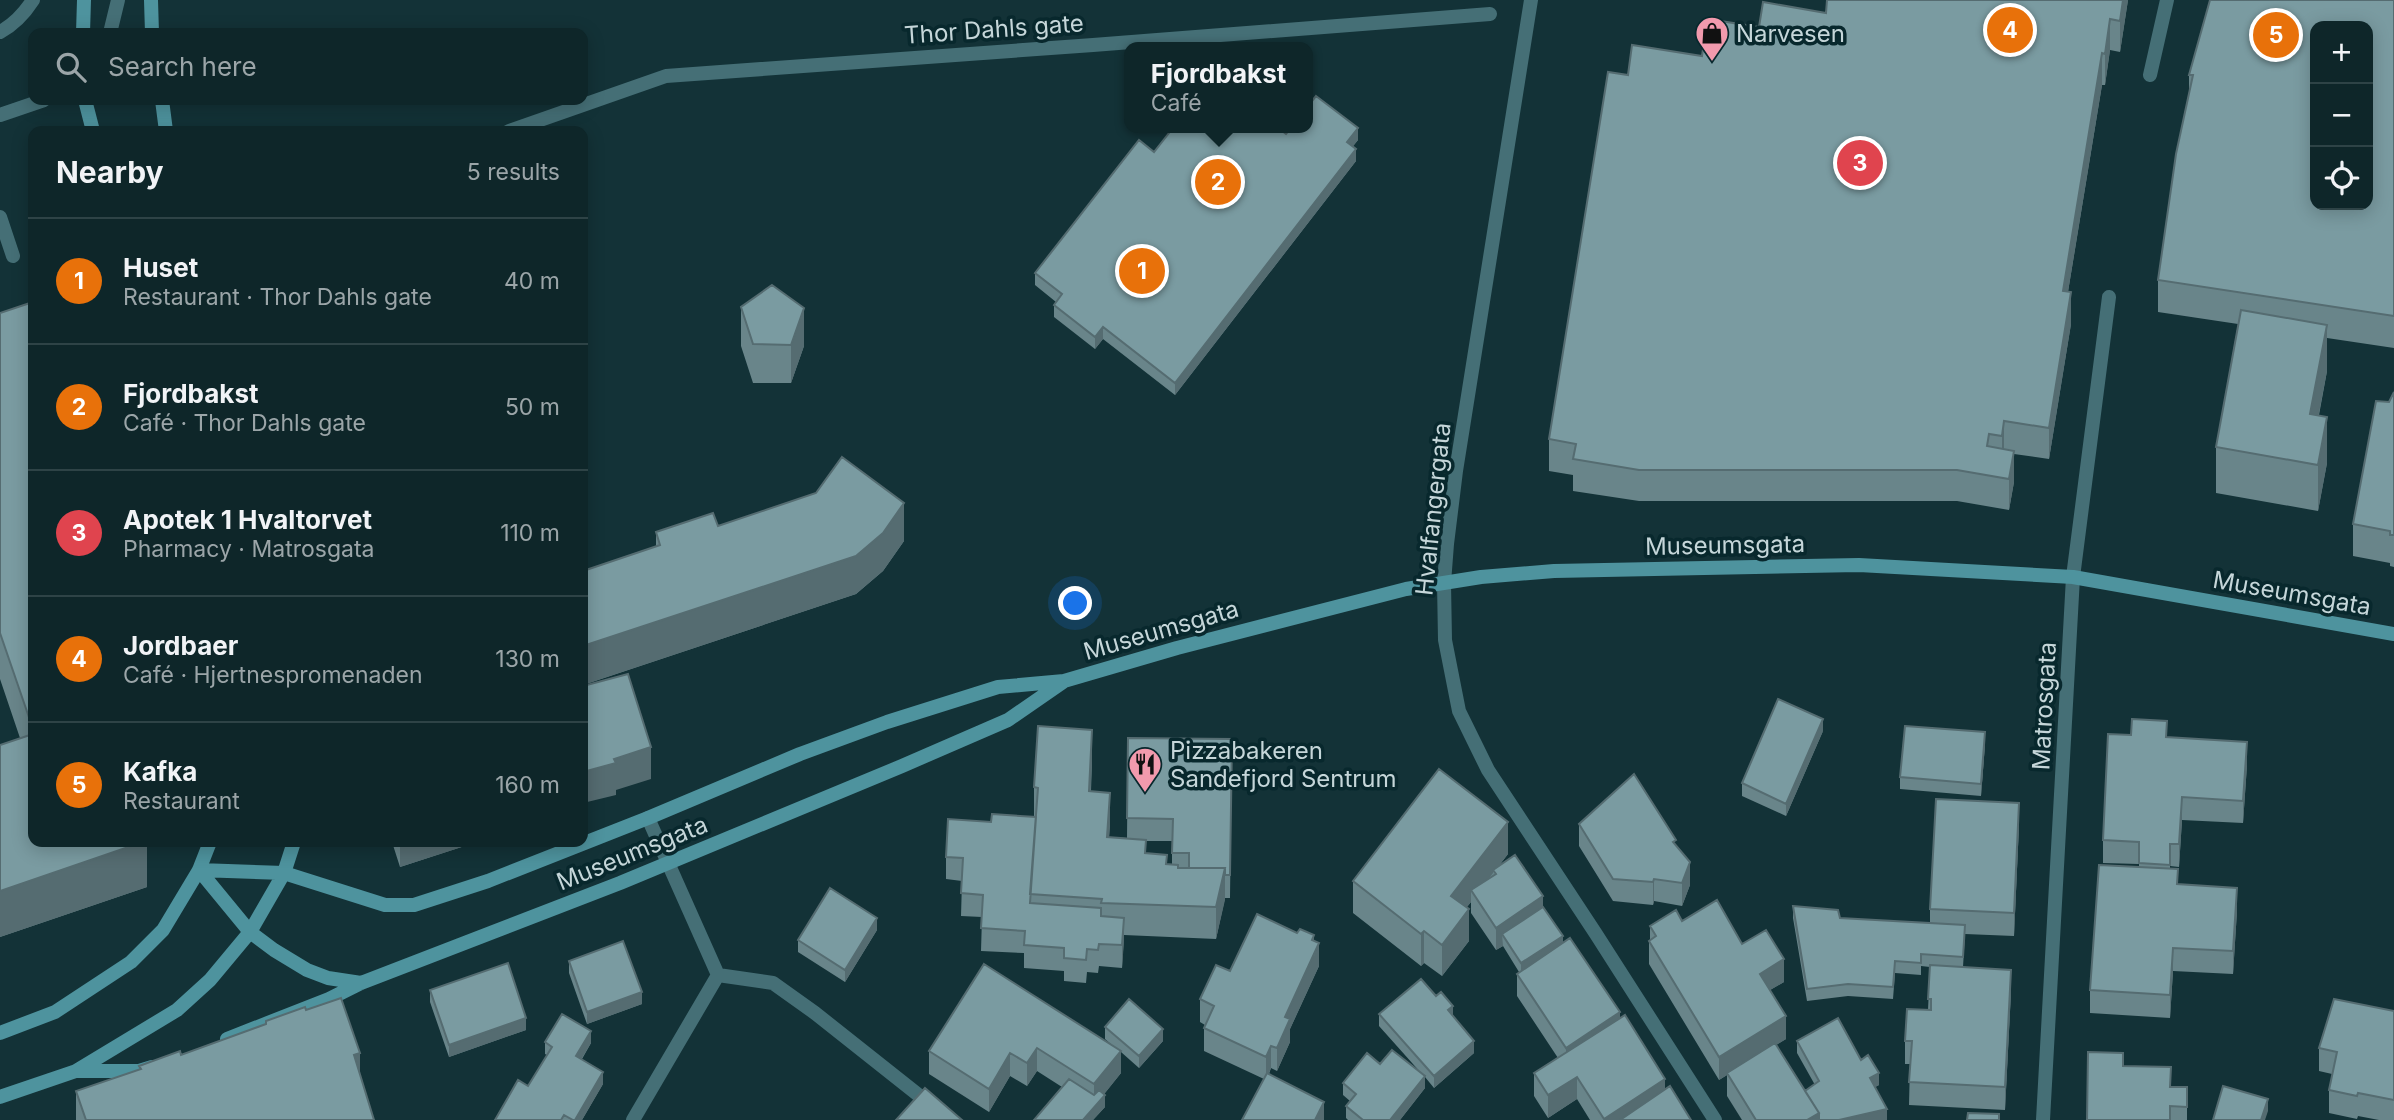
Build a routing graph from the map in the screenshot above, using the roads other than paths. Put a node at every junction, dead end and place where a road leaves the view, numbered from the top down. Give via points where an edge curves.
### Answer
1 (33, 0) edge
2 (85, 0) edge
3 (118, 0) edge
4 (150, 0) edge
5 (1531, 0) edge
6 (2167, 0) edge
7 (1490, 14) dead end
8 (83, 28) edge
9 (111, 28) edge
10 (152, 28) edge
11 (0, 32) edge
12 (1143, 42) edge
13 (1124, 44) edge
14 (2150, 75) dead end
15 (588, 103) edge
16 (29, 105) edge
17 (86, 105) edge
18 (163, 105) edge
19 (583, 105) edge
20 (0, 115) edge
21 (92, 126) edge
22 (165, 126) edge
23 (523, 126) edge
24 (0, 217) edge
25 (13, 256) dead end
26 (2109, 297) dead end
27 (2073, 577) junction
28 (1444, 583) junction
29 (2394, 634) edge
30 (1064, 681) junction
31 (648, 818) junction
32 (588, 842) edge
33 (208, 847) edge
34 (292, 847) edge
35 (574, 847) edge
36 (668, 864) junction
37 (199, 870) junction
38 (284, 873) junction
39 (250, 932) junction
40 (718, 975) junction
41 (361, 983) junction
42 (0, 1033) edge
43 (210, 1045) edge
44 (161, 1064) edge
45 (76, 1071) junction
46 (0, 1097) edge
47 (633, 1120) edge
48 (950, 1120) edge
49 (1715, 1120) edge
50 (2043, 1120) edge

1 - 11 street via 24,14
2 - 8 street
3 - 9 street
4 - 10 street
5 - 28 street, Hvalfangergata via 1457,471
6 - 14 street
7 - 12 street, Thor Dahls gate
13 - 15 street, Thor Dahls gate via 666,76
16 - 20 street
17 - 21 street
18 - 22 street
19 - 23 street, Thor Dahls gate
24 - 25 street
26 - 27 street, Matrosgata
27 - 28 street, Museumsgata via 1859,565 1554,571
27 - 29 street, Museumsgata
27 - 50 street, Matrosgata
28 - 30 street, Museumsgata via 1191,644
28 - 49 street, Hvalfangergata via 1445,640 1459,711 1488,770
30 - 31 street, Museumsgata via 998,687 887,722
30 - 36 street, Museumsgata via 1008,720
31 - 32 street, Museumsgata
31 - 36 street
33 - 37 street
34 - 38 street
35 - 38 street, Museumsgata via 414,905 385,905
36 - 40 street
36 - 41 street, Museumsgata
37 - 38 street, Museumsgata
37 - 39 street
37 - 42 street via 163,930 131,961 55,1013
38 - 39 street
39 - 41 street via 307,970
39 - 45 street via 210,980 177,1010
40 - 47 street
40 - 48 street via 773,983
41 - 43 street, Museumsgata
44 - 45 street via 139,1071
45 - 46 street

